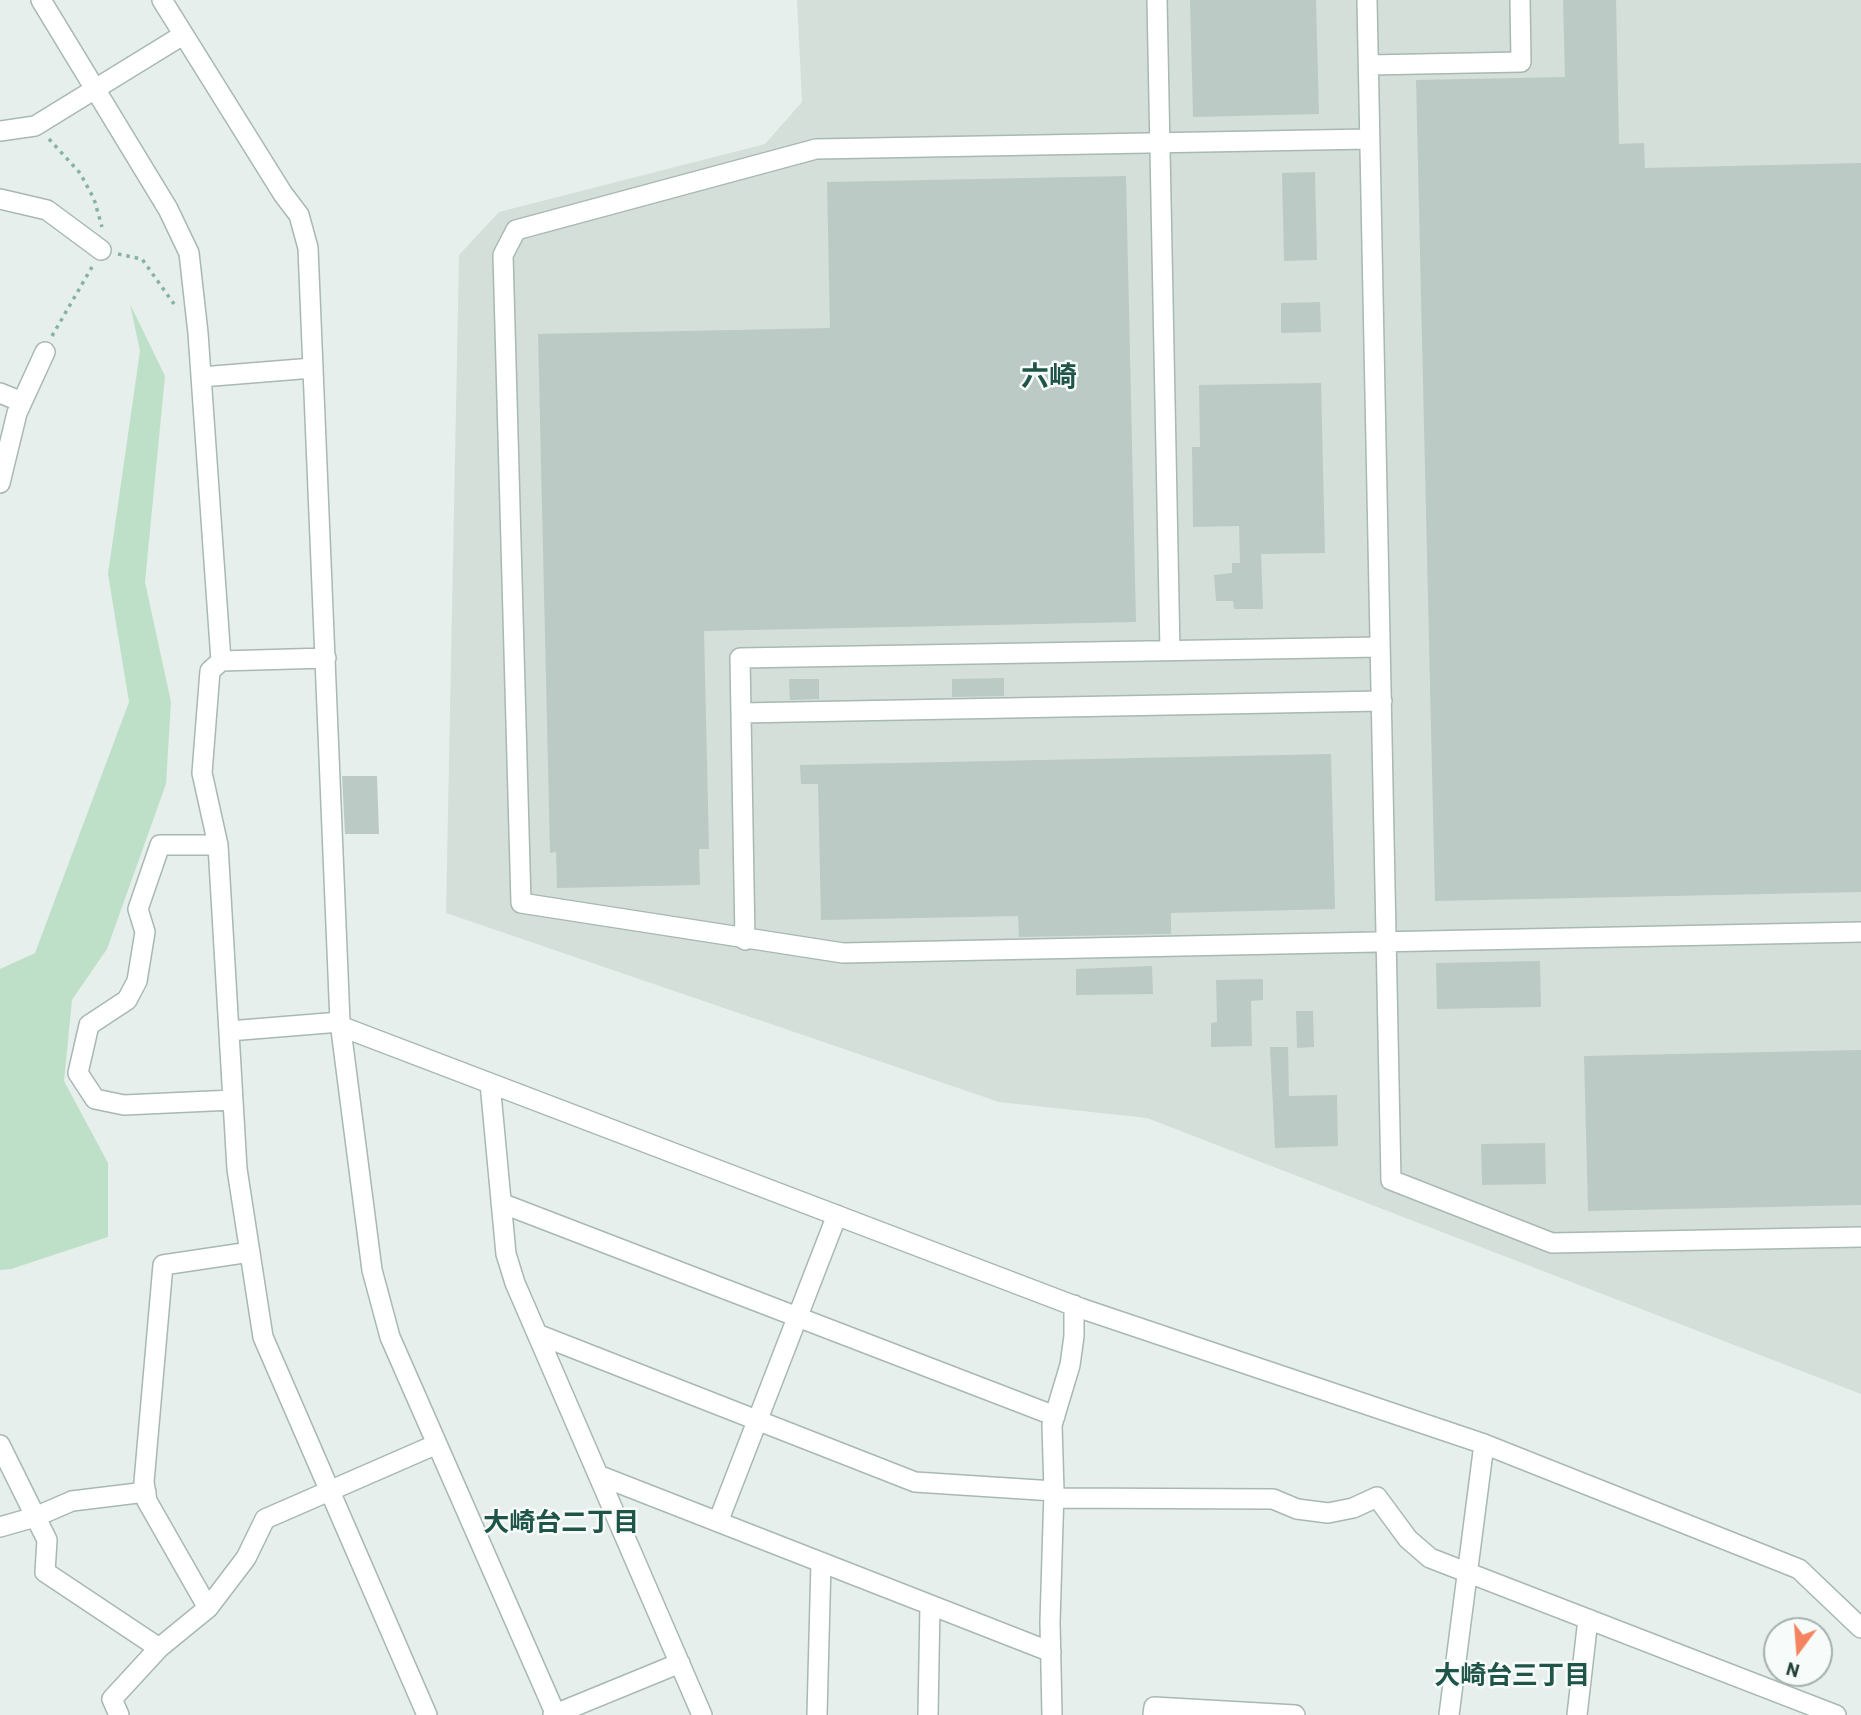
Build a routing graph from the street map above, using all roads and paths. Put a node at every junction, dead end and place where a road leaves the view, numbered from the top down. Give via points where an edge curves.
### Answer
1 (41, 0) edge
2 (162, 0) edge
3 (1157, 0) edge
4 (1367, 0) edge
5 (1520, 0) edge
6 (183, 34) junction
7 (1369, 65) junction
8 (94, 91) junction
9 (0, 131) edge
10 (1370, 139) junction
11 (1160, 143) junction
12 (0, 200) edge
13 (101, 250) joint
14 (198, 333) junction
15 (45, 352) dead end
16 (313, 368) junction
17 (201, 377) junction
18 (0, 393) edge
19 (22, 402) junction
20 (0, 483) edge
21 (1380, 647) junction
22 (1170, 650) junction
23 (326, 658) junction
24 (221, 661) junction
25 (1382, 701) junction
26 (741, 713) junction
27 (218, 845) junction
28 (1861, 932) edge
29 (745, 940) junction
30 (1387, 942) junction
31 (340, 1024) junction
32 (229, 1031) junction
33 (490, 1083) junction
34 (233, 1100) junction
35 (501, 1203) junction
36 (837, 1215) junction
37 (1861, 1237) edge
38 (250, 1252) junction
39 (1074, 1305) junction
40 (798, 1317) junction
41 (537, 1334) junction
42 (1055, 1416) junction
43 (758, 1420) junction
44 (437, 1444) junction
45 (1484, 1444) junction
46 (0, 1445) edge
47 (598, 1475) junction
48 (330, 1491) junction
49 (146, 1492) junction
50 (1054, 1495) junction
51 (35, 1517) junction
52 (718, 1522) junction
53 (0, 1527) edge
54 (821, 1562) junction
55 (1467, 1572) junction
56 (930, 1605) junction
57 (208, 1608) junction
58 (1588, 1619) junction
59 (1861, 1628) edge
60 (159, 1648) junction
61 (1051, 1652) junction
62 (680, 1663) junction
63 (119, 1715) edge
64 (427, 1715) edge
65 (554, 1715) edge
66 (702, 1715) edge
67 (817, 1715) edge
68 (928, 1715) edge
69 (1052, 1715) edge
70 (1153, 1715) edge
71 (1295, 1715) edge
72 (1449, 1715) edge
73 (1577, 1715) edge
74 (1836, 1715) edge

1 - 8 street
2 - 6 street
3 - 11 street
4 - 7 street
5 - 7 street via 1521,62
6 - 8 street
6 - 16 street via 299,215 308,248
7 - 10 street
8 - 9 street via 35,126
8 - 14 street via 169,209 189,253
10 - 11 street
10 - 21 street
11 - 22 street
11 - 29 street via 816,149 516,230 503,255 521,903
12 - 13 street via 47,210
13 - 14 path via 142,259
14 - 17 street
15 - 19 street
16 - 17 street
16 - 23 street
17 - 24 street
18 - 19 street
19 - 20 street
21 - 22 street
21 - 25 street
22 - 26 street via 740,658
23 - 24 street
23 - 31 street
24 - 27 street via 210,671 202,773
25 - 26 street
25 - 30 street
26 - 29 street
27 - 32 street
27 - 34 street via 160,845 138,909 145,932 137,981 128,1000 89,1025 78,1073 95,1099 124,1105
28 - 30 street
29 - 30 street via 843,953
30 - 37 street via 1391,1180 1552,1244
31 - 32 street
31 - 33 street
31 - 44 street via 378,1299
32 - 34 street
33 - 35 street
33 - 36 street
34 - 38 street via 237,1169
35 - 40 street
35 - 41 street via 506,1254
36 - 39 street
36 - 40 street
38 - 48 street via 263,1337
38 - 49 street via 163,1265
39 - 42 street via 1070,1365
39 - 45 street
40 - 42 street
40 - 43 street
41 - 43 street
41 - 47 street
42 - 50 street
43 - 50 street via 915,1482
43 - 52 street
44 - 48 street
44 - 65 street
45 - 55 street
45 - 59 street via 1799,1569
46 - 51 street
47 - 52 street
47 - 62 street
48 - 57 street via 265,1519 246,1558
48 - 64 street
49 - 51 street via 72,1502
49 - 57 street
50 - 55 street via 1273,1499 1297,1509 1328,1513 1377,1497 1408,1539 1430,1558
50 - 61 street
51 - 53 street
51 - 60 street via 47,1540 45,1572
52 - 54 street
54 - 56 street
54 - 67 street
55 - 58 street
55 - 72 street
56 - 61 street
56 - 68 street
57 - 60 street
58 - 73 street
58 - 74 street
60 - 63 street via 111,1699
61 - 69 street
62 - 65 street
62 - 66 street
70 - 71 street via 1154,1707

